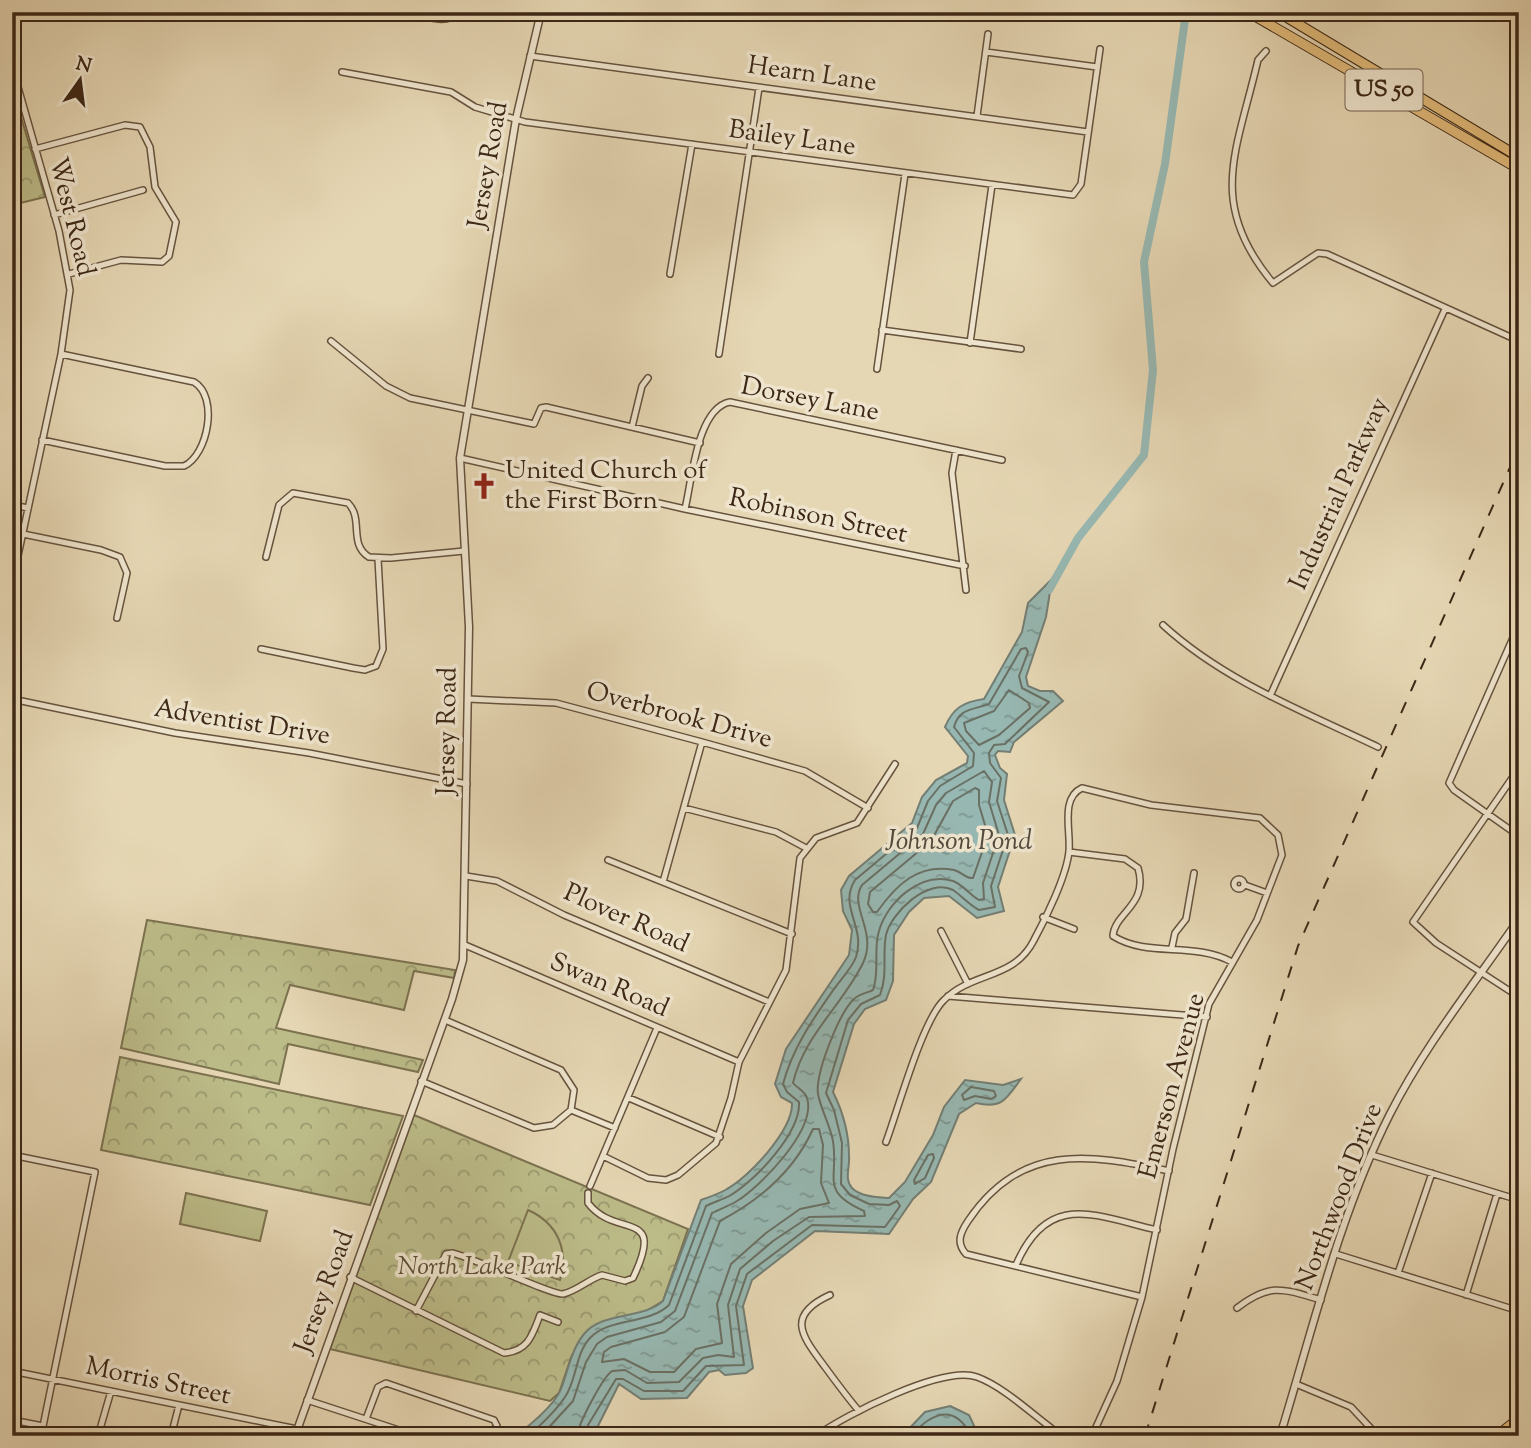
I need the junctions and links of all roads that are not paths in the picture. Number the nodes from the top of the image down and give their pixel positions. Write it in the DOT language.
graph roads {
  1 [pos="415,12"];
  2 [pos="460,12"];
  3 [pos="541,12"];
  4 [pos="1248,12"];
  5 [pos="1278,12"];
  6 [pos="988,34"];
  7 [pos="1100,49"];
  8 [pos="1266,51"];
  9 [pos="986,52"];
  10 [pos="530,56"];
  11 [pos="12,66"];
  12 [pos="1097,66"];
  13 [pos="342,72"];
  14 [pos="759,88"];
  15 [pos="977,116"];
  16 [pos="516,119"];
  17 [pos="1088,132"];
  18 [pos="692,144"];
  19 [pos="35,149"];
  20 [pos="749,153"];
  21 [pos="1519,157"];
  22 [pos="1519,169"];
  23 [pos="905,174"];
  24 [pos="992,185"];
  25 [pos="143,190"];
  26 [pos="54,215"];
  27 [pos="69,274"];
  28 [pos="670,274"];
  29 [pos="1445,309"];
  30 [pos="882,331"];
  31 [pos="331,341"];
  32 [pos="1519,341"];
  33 [pos="970,343"];
  34 [pos="12,344"];
  35 [pos="1021,349"];
  36 [pos="61,354"];
  37 [pos="719,354"];
  38 [pos="12,367"];
  39 [pos="877,369"];
  40 [pos="648,378"];
  41 [pos="467,409"];
  42 [pos="632,427"];
  43 [pos="42,440"];
  44 [pos="700,443"];
  45 [pos="956,450"];
  46 [pos="460,458"];
  47 [pos="1002,460"];
  48 [pos="12,505"];
  49 [pos="28,508"];
  50 [pos="685,509"];
  51 [pos="23,534"];
  52 [pos="464,551"];
  53 [pos="266,557"];
  54 [pos="378,559"];
  55 [pos="965,566"];
  56 [pos="12,584"];
  57 [pos="966,590"];
  58 [pos="117,618"];
  59 [pos="1519,624"];
  60 [pos="1163,625"];
  61 [pos="261,649"];
  62 [pos="1270,696"];
  63 [pos="12,699"];
  64 [pos="468,699"];
  65 [pos="702,742"];
  66 [pos="1378,747"];
  67 [pos="895,764"];
  68 [pos="1519,768"];
  69 [pos="467,784"];
  70 [pos="684,807"];
  71 [pos="868,808"];
  72 [pos="1487,814"];
  73 [pos="1519,836"];
  74 [pos="806,848"];
  75 [pos="1069,852"];
  76 [pos="608,860"];
  77 [pos="1194,873"];
  78 [pos="466,876"];
  79 [pos="663,883"];
  80 [pos="1245,885"];
  81 [pos="1267,893"];
  82 [pos="1043,917"];
  83 [pos="1519,919"];
  84 [pos="1074,929"];
  85 [pos="942,930"];
  86 [pos="792,934"];
  87 [pos="465,945"];
  88 [pos="1172,947"];
  89 [pos="1231,962"];
  90 [pos="1482,973"];
  91 [pos="968,984"];
  92 [pos="948,996"];
  93 [pos="1519,997"];
  94 [pos="769,1002"];
  95 [pos="1207,1017"];
  96 [pos="445,1020"];
  97 [pos="657,1028"];
  98 [pos="739,1062"];
  99 [pos="421,1081"];
  100 [pos="629,1098"];
  101 [pos="571,1110"];
  102 [pos="615,1128"];
  103 [pos="720,1137"];
  104 [pos="886,1142"];
  105 [pos="12,1155"];
  106 [pos="1372,1155"];
  107 [pos="603,1156"];
  108 [pos="1169,1171"];
  109 [pos="1432,1173"];
  110 [pos="590,1186"];
  111 [pos="589,1193"];
  112 [pos="1497,1194"];
  113 [pos="1519,1200"];
  114 [pos="1157,1230"];
  115 [pos="1336,1254"];
  116 [pos="1016,1265"];
  117 [pos="1398,1273"];
  118 [pos="350,1278"];
  119 [pos="830,1295"];
  120 [pos="1466,1295"];
  121 [pos="1142,1297"];
  122 [pos="1321,1300"];
  123 [pos="1237,1308"];
  124 [pos="416,1311"];
  125 [pos="1519,1311"];
  126 [pos="558,1322"];
  127 [pos="12,1371"];
  128 [pos="52,1380"];
  129 [pos="1296,1384"];
  130 [pos="111,1391"];
  131 [pos="307,1399"];
  132 [pos="179,1405"];
  133 [pos="859,1411"];
  134 [pos="1519,1418"];
  135 [pos="366,1419"];
  136 [pos="12,1420"];
  137 [pos="43,1426"];
  138 [pos="296,1433"];
  139 [pos="41,1436"];
  140 [pos="98,1436"];
  141 [pos="171,1436"];
  142 [pos="417,1436"];
  143 [pos="488,1436"];
  144 [pos="817,1436"];
  145 [pos="1062,1436"];
  146 [pos="1092,1436"];
  147 [pos="1280,1436"];
  148 [pos="1378,1436"];
  149 [pos="1496,1436"];
  1 -- 2 [label="street"];
  3 -- 10 [label="street, Jersey Road"];
  4 -- 22 [label="highway, US 50"];
  5 -- 21 [label="highway, US 50"];
  6 -- 9 [label="street"];
  7 -- 12 [label="street"];
  8 -- 29 [label="street"];
  9 -- 12 [label="street"];
  9 -- 15 [label="street"];
  10 -- 14 [label="street, Hearn Lane"];
  10 -- 16 [label="street, Jersey Road"];
  11 -- 19 [label="street, West Road"];
  12 -- 17 [label="street"];
  13 -- 16 [label="street, Bailey Lane"];
  14 -- 15 [label="street, Hearn Lane"];
  14 -- 20 [label="street"];
  15 -- 17 [label="street, Hearn Lane"];
  16 -- 18 [label="street, Bailey Lane"];
  16 -- 41 [label="street, Jersey Road"];
  17 -- 24 [label="street, Bailey Lane"];
  18 -- 20 [label="street, Bailey Lane"];
  18 -- 28 [label="street"];
  19 -- 26 [label="street, West Road"];
  19 -- 27 [label="street"];
  20 -- 23 [label="street, Bailey Lane"];
  20 -- 37 [label="street"];
  23 -- 24 [label="street, Bailey Lane"];
  23 -- 30 [label="street, Dorsey Lane"];
  24 -- 33 [label="street"];
  25 -- 26 [label="street"];
  26 -- 27 [label="street, West Road"];
  27 -- 36 [label="street, West Road"];
  29 -- 32 [label="street"];
  29 -- 62 [label="street, Industrial Parkway"];
  30 -- 33 [label="street"];
  30 -- 39 [label="street, Dorsey Lane"];
  31 -- 41 [label="street"];
  33 -- 35 [label="street"];
  34 -- 38 [label="street"];
  36 -- 43 [label="street, West Road"];
  36 -- 43 [label="street"];
  40 -- 42 [label="street"];
  41 -- 42 [label="street"];
  41 -- 46 [label="street, Jersey Road"];
  42 -- 44 [label="street"];
  43 -- 49 [label="street, West Road"];
  44 -- 45 [label="street, Dorsey Lane"];
  44 -- 50 [label="street, Dorsey Lane"];
  45 -- 47 [label="street, Dorsey Lane"];
  45 -- 55 [label="street"];
  46 -- 50 [label="street, Robinson Street"];
  46 -- 52 [label="street, Jersey Road"];
  48 -- 49 [label="street"];
  49 -- 51 [label="street, West Road"];
  50 -- 55 [label="street, Robinson Street"];
  51 -- 56 [label="street, West Road"];
  51 -- 58 [label="street"];
  52 -- 54 [label="street"];
  52 -- 64 [label="street, Jersey Road"];
  53 -- 54 [label="street"];
  54 -- 61 [label="street"];
  55 -- 57 [label="street"];
  59 -- 72 [label="street"];
  60 -- 62 [label="street"];
  62 -- 66 [label="street"];
  63 -- 69 [label="street, Adventist Drive"];
  64 -- 65 [label="street, Overbrook Drive"];
  64 -- 69 [label="street, Jersey Road"];
  65 -- 70 [label="street"];
  65 -- 71 [label="street, Overbrook Drive"];
  67 -- 71 [label="street"];
  68 -- 72 [label="street"];
  69 -- 78 [label="street, Jersey Road"];
  70 -- 74 [label="street"];
  70 -- 79 [label="street"];
  71 -- 74 [label="street"];
  72 -- 73 [label="street"];
  72 -- 90 [label="street"];
  74 -- 86 [label="street"];
  75 -- 81 [label="street, Emerson Avenue"];
  75 -- 82 [label="street"];
  75 -- 88 [label="street"];
  76 -- 79 [label="street"];
  77 -- 88 [label="street"];
  78 -- 87 [label="street, Jersey Road"];
  78 -- 94 [label="street, Plover Road"];
  79 -- 86 [label="street"];
  80 -- 81 [label="street"];
  81 -- 89 [label="street, Emerson Avenue"];
  82 -- 84 [label="street"];
  82 -- 91 [label="street"];
  83 -- 90 [label="street, Northwood Drive"];
  85 -- 91 [label="street"];
  86 -- 94 [label="street"];
  87 -- 96 [label="street, Jersey Road"];
  87 -- 97 [label="street, Swan Road"];
  88 -- 89 [label="street"];
  89 -- 95 [label="street, Emerson Avenue"];
  90 -- 93 [label="street"];
  90 -- 106 [label="street, Northwood Drive"];
  91 -- 92 [label="street"];
  92 -- 95 [label="street"];
  92 -- 104 [label="street"];
  94 -- 98 [label="street"];
  95 -- 108 [label="street, Emerson Avenue"];
  96 -- 99 [label="street, Jersey Road"];
  96 -- 101 [label="street"];
  97 -- 98 [label="street, Swan Road"];
  97 -- 100 [label="street"];
  98 -- 103 [label="street"];
  99 -- 101 [label="street"];
  99 -- 118 [label="street, Jersey Road"];
  100 -- 102 [label="street"];
  100 -- 103 [label="street"];
  101 -- 102 [label="street"];
  102 -- 107 [label="street"];
  103 -- 107 [label="street"];
  105 -- 128 [label="street"];
  106 -- 109 [label="street"];
  106 -- 115 [label="street, Northwood Drive"];
  107 -- 110 [label="street"];
  108 -- 114 [label="street, Emerson Avenue"];
  108 -- 116 [label="street"];
  109 -- 112 [label="street"];
  109 -- 117 [label="street"];
  111 -- 124 [label="street"];
  112 -- 113 [label="street"];
  112 -- 120 [label="street"];
  114 -- 116 [label="street"];
  114 -- 121 [label="street, Emerson Avenue"];
  115 -- 117 [label="street"];
  115 -- 122 [label="street, Northwood Drive"];
  116 -- 121 [label="street"];
  117 -- 120 [label="street"];
  118 -- 124 [label="street"];
  118 -- 131 [label="street, Jersey Road"];
  119 -- 133 [label="street"];
  120 -- 125 [label="street"];
  121 -- 146 [label="street, Emerson Avenue"];
  122 -- 123 [label="street"];
  122 -- 129 [label="street, Northwood Drive"];
  124 -- 126 [label="street"];
  127 -- 128 [label="street, Morris Street"];
  128 -- 130 [label="street, Morris Street"];
  128 -- 137 [label="street"];
  129 -- 147 [label="street, Northwood Drive"];
  129 -- 148 [label="street"];
  130 -- 132 [label="street, Morris Street"];
  130 -- 140 [label="street"];
  131 -- 135 [label="street"];
  131 -- 138 [label="street, Jersey Road"];
  132 -- 138 [label="street, Morris Street"];
  132 -- 141 [label="street"];
  133 -- 144 [label="street"];
  133 -- 145 [label="street"];
  134 -- 149 [label="main road"];
  135 -- 142 [label="street"];
  135 -- 143 [label="street"];
  136 -- 137 [label="street"];
  137 -- 139 [label="street"];
}
